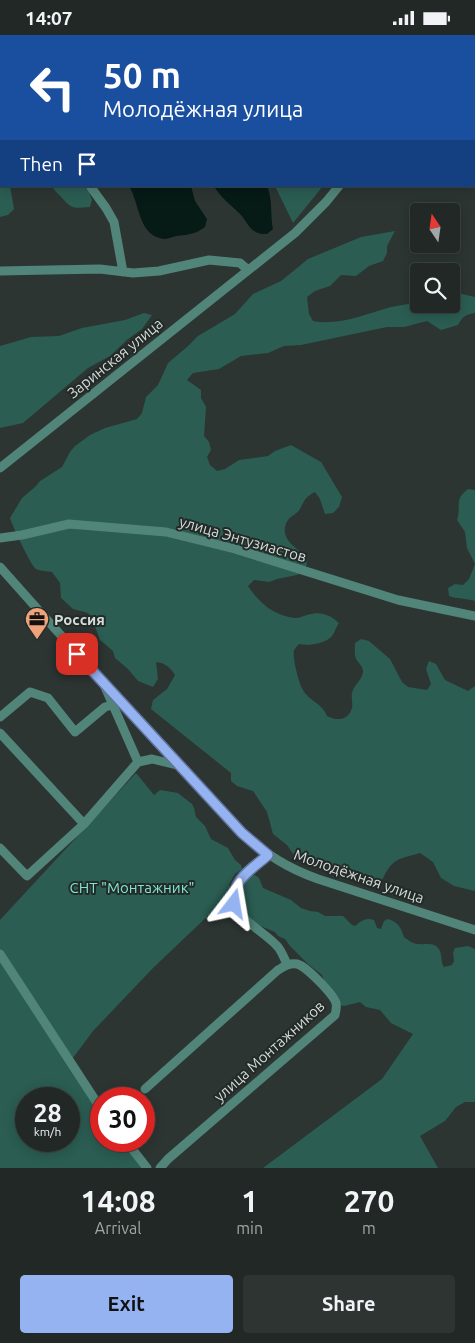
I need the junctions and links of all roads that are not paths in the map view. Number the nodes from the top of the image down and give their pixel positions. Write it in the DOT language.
graph roads {
  1 [pos="91,187"];
  2 [pos="338,187"];
  3 [pos="248,270"];
  4 [pos="0,271"];
  5 [pos="123,272"];
  6 [pos="0,468"];
  7 [pos="0,538"];
  8 [pos="0,567"];
  9 [pos="475,616"];
  10 [pos="102,681"];
  11 [pos="112,705"];
  12 [pos="0,717"];
  13 [pos="0,733"];
  14 [pos="138,762"];
  15 [pos="181,765"];
  16 [pos="84,824"];
  17 [pos="0,848"];
  18 [pos="268,855"];
  19 [pos="475,930"];
  20 [pos="0,954"];
  21 [pos="287,964"];
  22 [pos="147,1087"];
  23 [pos="90,1092"];
  24 [pos="135,1152"];
  25 [pos="147,1168"];
  26 [pos="160,1168"];
  1 -- 5 [label="street"];
  2 -- 3 [label="street, Заринская улица"];
  3 -- 5 [label="street"];
  3 -- 6 [label="street, Заринская улица"];
  4 -- 5 [label="street"];
  7 -- 9 [label="street, улица Энтузиастов"];
  8 -- 10 [label="street, Молодёжная улица"];
  10 -- 11 [label="street"];
  10 -- 15 [label="street, Молодёжная улица"];
  11 -- 12 [label="street"];
  11 -- 14 [label="street"];
  13 -- 16 [label="street"];
  14 -- 15 [label="street"];
  14 -- 16 [label="street"];
  15 -- 18 [label="street, Молодёжная улица"];
  16 -- 17 [label="street"];
  18 -- 19 [label="street, Молодёжная улица"];
  18 -- 21 [label="street"];
  20 -- 23 [label="street"];
  21 -- 22 [label="street"];
  21 -- 26 [label="street, улица Монтажников"];
  24 -- 25 [label="street"];
}
